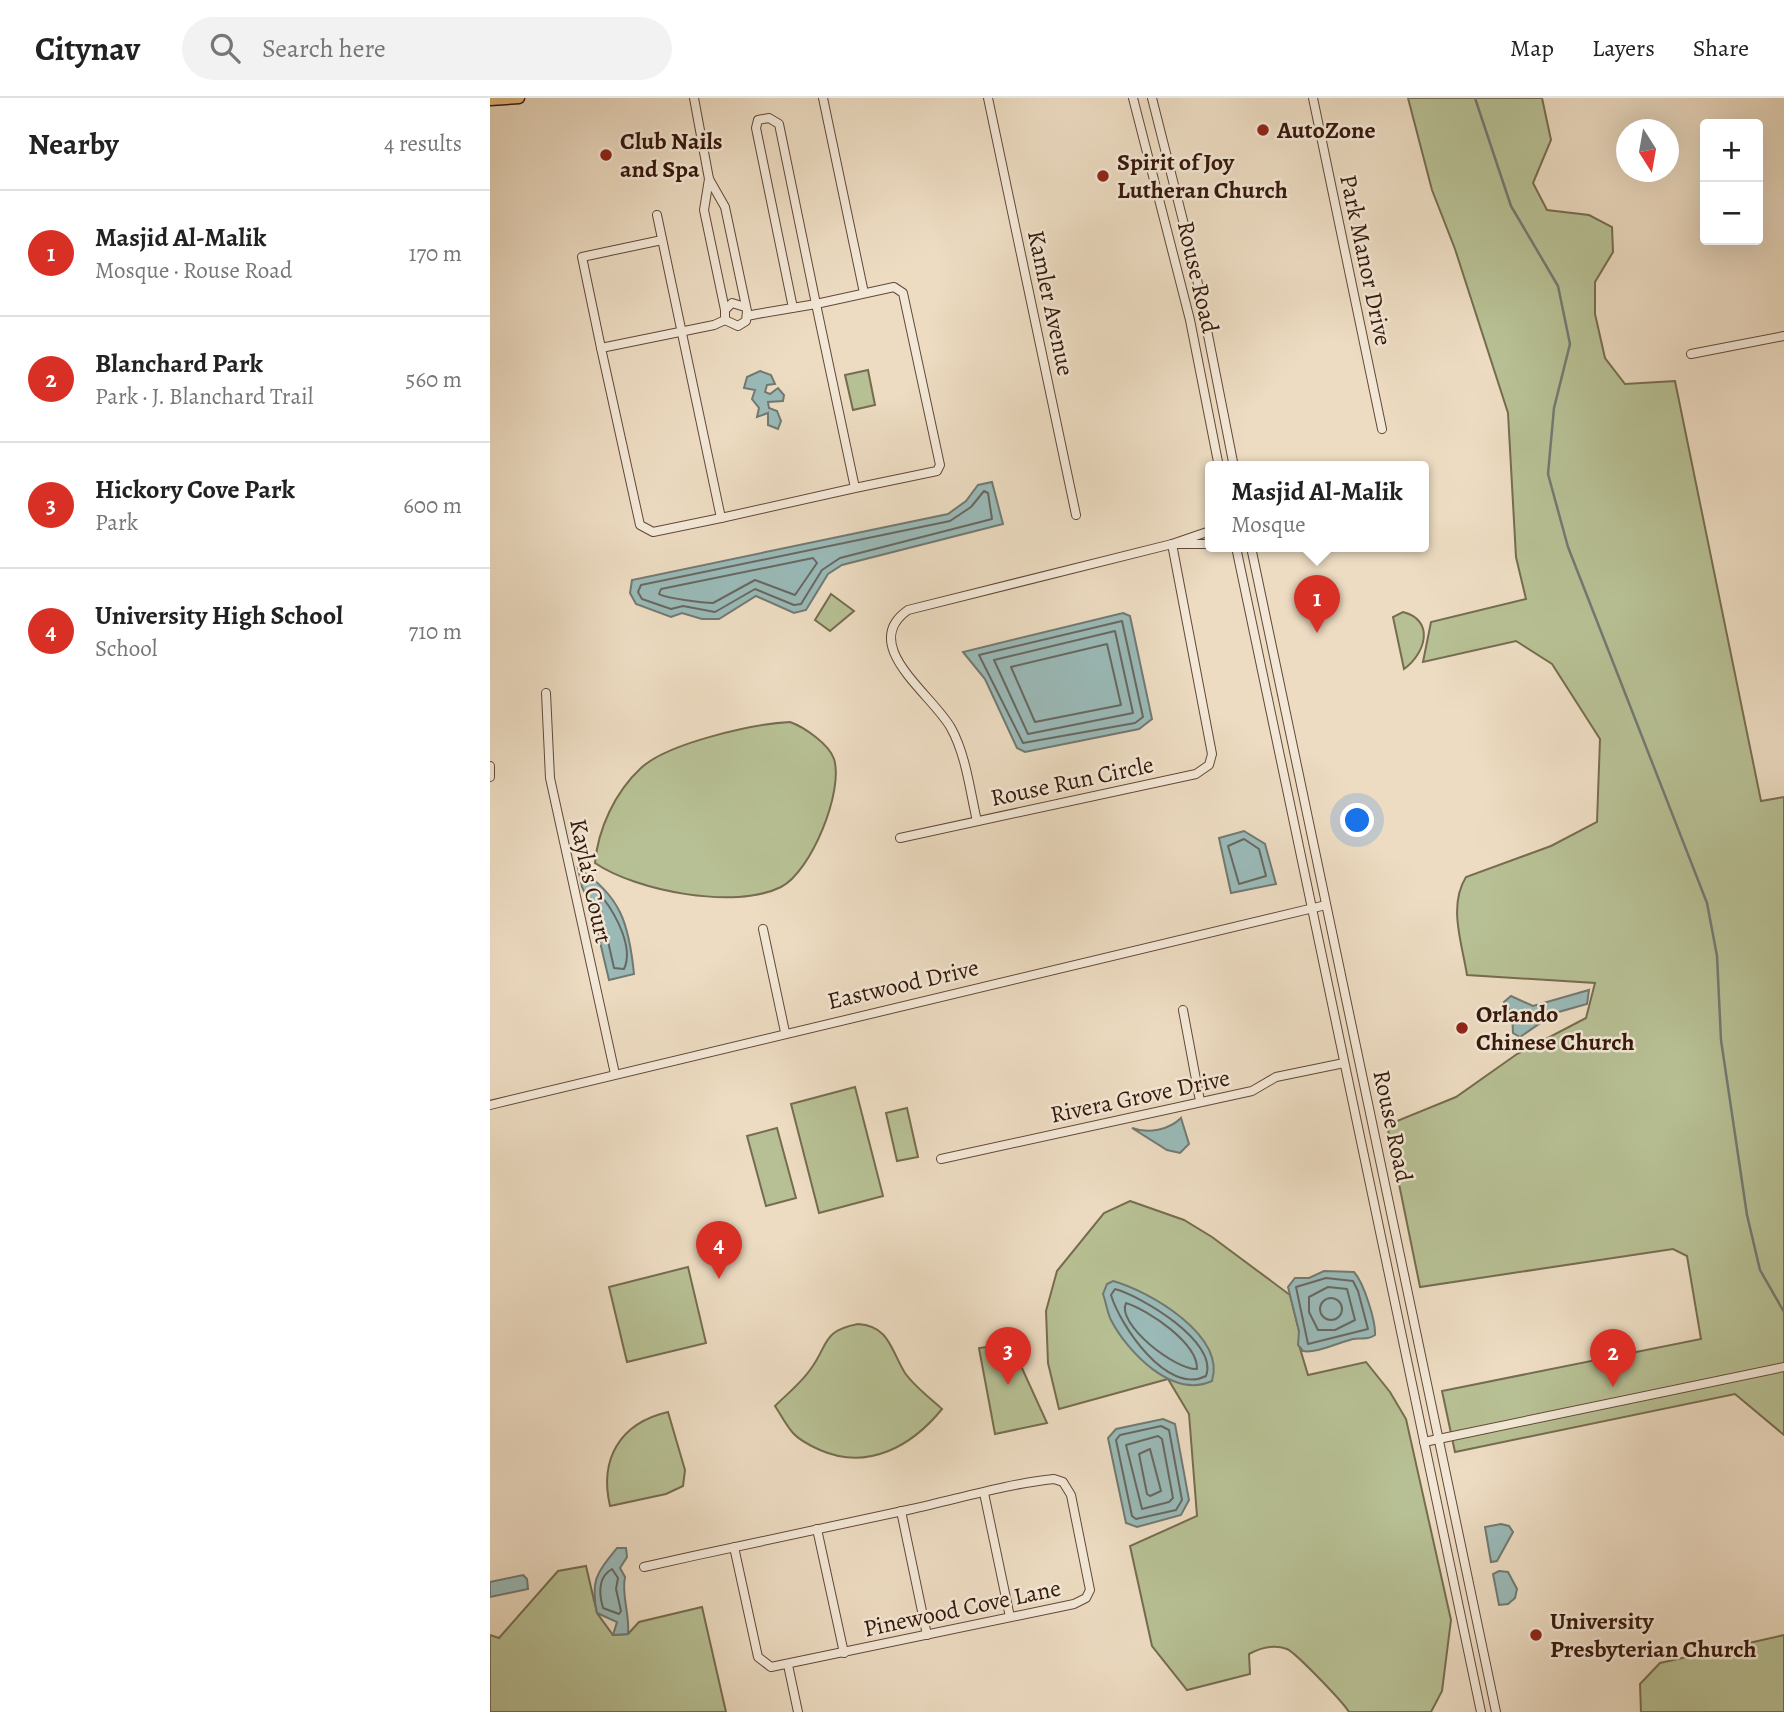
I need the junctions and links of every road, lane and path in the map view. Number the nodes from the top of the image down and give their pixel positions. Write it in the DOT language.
graph roads {
  1 [pos="519,98"];
  2 [pos="694,98"];
  3 [pos="823,98"];
  4 [pos="988,98"];
  5 [pos="1133,98"];
  6 [pos="1152,98"];
  7 [pos="1313,98"];
  8 [pos="490,100"];
  9 [pos="709,179"];
  10 [pos="657,215"];
  11 [pos="662,240"];
  12 [pos="864,293"];
  13 [pos="816,303"];
  14 [pos="793,308"];
  15 [pos="725,310"];
  16 [pos="746,312"];
  17 [pos="725,320"];
  18 [pos="681,331"];
  19 [pos="1784,336"];
  20 [pos="601,348"];
  21 [pos="1691,354"];
  22 [pos="1382,429"];
  23 [pos="1218,461"];
  24 [pos="1233,461"];
  25 [pos="855,488"];
  26 [pos="1076,515"];
  27 [pos="720,517"];
  28 [pos="1205,532"];
  29 [pos="1199,534"];
  30 [pos="1172,544"];
  31 [pos="1205,545"];
  32 [pos="1200,546"];
  33 [pos="1237,552"];
  34 [pos="1252,552"];
  35 [pos="546,693"];
  36 [pos="490,766"];
  37 [pos="490,777"];
  38 [pos="977,821"];
  39 [pos="900,838"];
  40 [pos="1326,905"];
  41 [pos="1311,908"];
  42 [pos="763,929"];
  43 [pos="1183,1010"];
  44 [pos="785,1032"];
  45 [pos="1344,1063"];
  46 [pos="615,1074"];
  47 [pos="1200,1101"];
  48 [pos="490,1105"];
  49 [pos="941,1159"];
  50 [pos="1784,1367"];
  51 [pos="1439,1439"];
  52 [pos="1424,1442"];
  53 [pos="984,1493"];
  54 [pos="901,1511"];
  55 [pos="817,1529"];
  56 [pos="734,1547"];
  57 [pos="644,1567"];
  58 [pos="1010,1617"];
  59 [pos="927,1635"];
  60 [pos="844,1653"];
  61 [pos="788,1665"];
  62 [pos="798,1712"];
  63 [pos="1480,1712"];
  64 [pos="1496,1712"];
  1 -- 8 [label="highway"];
  2 -- 9 [label="street"];
  3 -- 12 [label="street"];
  4 -- 26 [label="street, Kamler Avenue"];
  5 -- 23 [label="street, Rouse Road"];
  6 -- 24 [label="street, Rouse Road"];
  7 -- 22 [label="street, Park Manor Drive"];
  9 -- 15 [label="street"];
  9 -- 16 [label="street"];
  10 -- 11 [label="street"];
  11 -- 18 [label="street"];
  11 -- 20 [label="street"];
  12 -- 13 [label="street"];
  12 -- 25 [label="street"];
  13 -- 14 [label="street"];
  13 -- 14 [label="street"];
  13 -- 25 [label="street"];
  14 -- 16 [label="street"];
  15 -- 16 [label="street"];
  15 -- 17 [label="street"];
  16 -- 17 [label="street"];
  17 -- 18 [label="street"];
  18 -- 20 [label="street"];
  18 -- 27 [label="street"];
  19 -- 21 [label="street"];
  20 -- 27 [label="street"];
  25 -- 27 [label="street"];
  28 -- 29 [label="street, Rouse Run Circle"];
  29 -- 30 [label="street, Rouse Run Circle"];
  29 -- 32 [label="street"];
  30 -- 32 [label="street, Rouse Run Circle"];
  30 -- 38 [label="street, Rouse Run Circle"];
  30 -- 38 [label="street, Rouse Run Circle"];
  31 -- 32 [label="street, Rouse Run Circle"];
  33 -- 41 [label="street, Rouse Road"];
  34 -- 40 [label="street, Rouse Road"];
  35 -- 46 [label="street, Kayla's Court"];
  36 -- 37 [label="street"];
  38 -- 39 [label="street"];
  40 -- 41 [label="street, Eastwood Drive"];
  40 -- 51 [label="street, Rouse Road"];
  41 -- 44 [label="street, Eastwood Drive"];
  41 -- 45 [label="street, Rouse Road"];
  42 -- 44 [label="street"];
  43 -- 47 [label="street"];
  44 -- 46 [label="street, Eastwood Drive"];
  45 -- 47 [label="street, Rivera Grove Drive"];
  45 -- 52 [label="street, Rouse Road"];
  46 -- 48 [label="street, Eastwood Drive"];
  47 -- 49 [label="street, Rivera Grove Drive"];
  50 -- 51 [label="street"];
  51 -- 52 [label="street"];
  51 -- 64 [label="street, Rouse Road"];
  52 -- 63 [label="street, Rouse Road"];
  53 -- 54 [label="street, Pinewood Cove Lane"];
  53 -- 58 [label="street"];
  53 -- 58 [label="street, Pinewood Cove Lane"];
  54 -- 55 [label="street, Pinewood Cove Lane"];
  54 -- 59 [label="street"];
  55 -- 56 [label="street, Pinewood Cove Lane"];
  55 -- 60 [label="street"];
  56 -- 57 [label="street, Pinewood Cove Lane"];
  56 -- 61 [label="street, Pinewood Cove Lane"];
  58 -- 59 [label="street, Pinewood Cove Lane"];
  59 -- 60 [label="street, Pinewood Cove Lane"];
  60 -- 61 [label="street, Pinewood Cove Lane"];
  61 -- 62 [label="street"];
}
